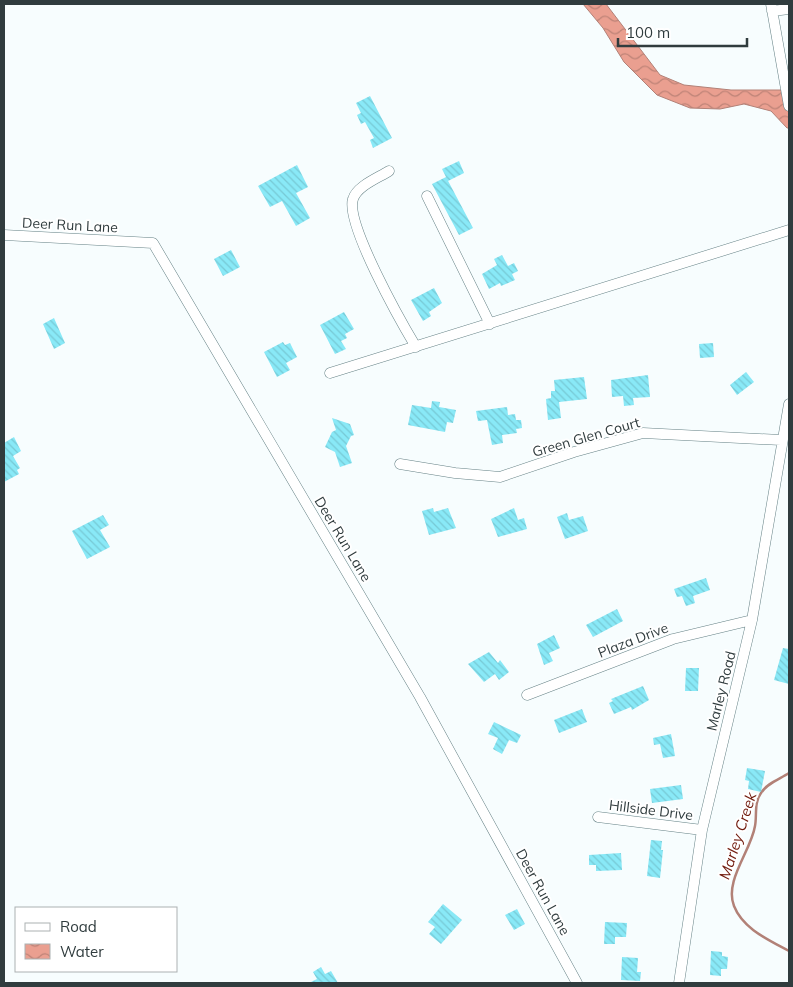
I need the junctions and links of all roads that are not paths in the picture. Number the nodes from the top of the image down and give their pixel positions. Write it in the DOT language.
graph roads {
  1 [pos="771,7"];
  2 [pos="789,10"];
  3 [pos="789,106"];
  4 [pos="389,171"];
  5 [pos="427,196"];
  6 [pos="789,230"];
  7 [pos="4,235"];
  8 [pos="490,324"];
  9 [pos="416,347"];
  10 [pos="330,374"];
  11 [pos="789,404"];
  12 [pos="782,440"];
  13 [pos="400,464"];
  14 [pos="752,620"];
  15 [pos="527,695"];
  16 [pos="598,817"];
  17 [pos="702,830"];
  18 [pos="577,983"];
  19 [pos="679,983"];
  1 -- 2 [label="street"];
  1 -- 3 [label="street"];
  4 -- 9 [label="street"];
  5 -- 8 [label="street"];
  6 -- 8 [label="street"];
  7 -- 18 [label="street, Deer Run Lane"];
  8 -- 9 [label="street"];
  9 -- 10 [label="street"];
  11 -- 12 [label="street, Marley Road"];
  12 -- 13 [label="street, Green Glen Court"];
  12 -- 14 [label="street, Marley Road"];
  14 -- 15 [label="street, Plaza Drive"];
  14 -- 17 [label="street, Marley Road"];
  16 -- 17 [label="street, Hillside Drive"];
  17 -- 19 [label="street, Marley Road"];
}
